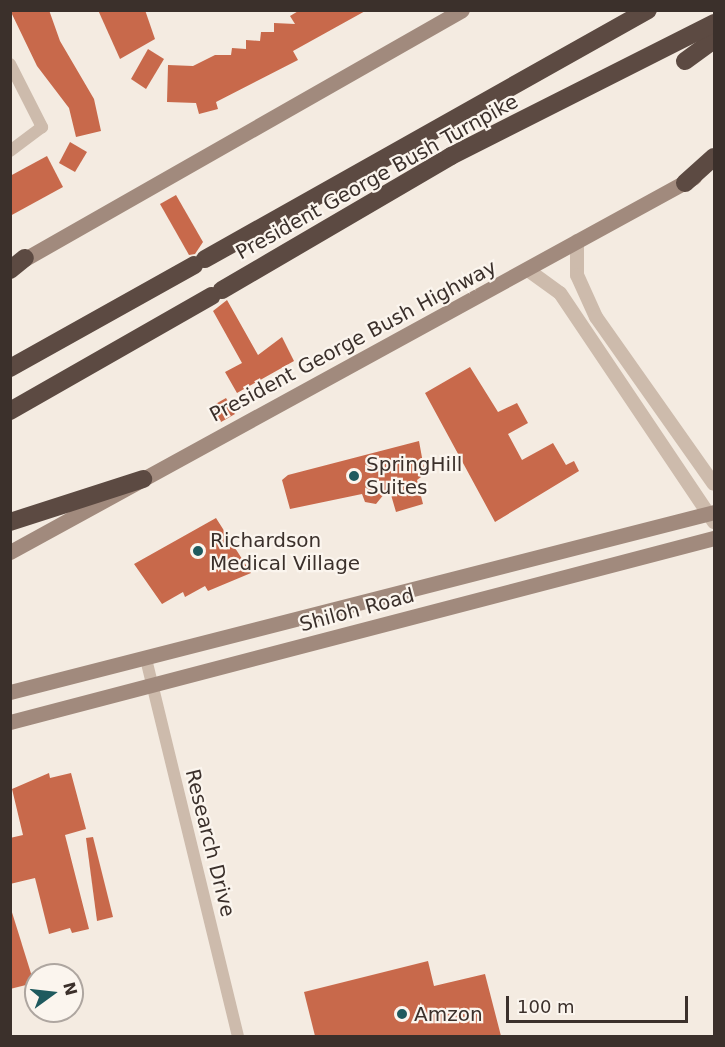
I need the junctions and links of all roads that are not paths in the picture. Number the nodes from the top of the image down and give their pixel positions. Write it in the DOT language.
graph roads {
  1 [pos="462,10"];
  2 [pos="648,10"];
  3 [pos="714,23"];
  4 [pos="714,40"];
  5 [pos="685,61"];
  6 [pos="10,64"];
  7 [pos="10,151"];
  8 [pos="714,157"];
  9 [pos="714,165"];
  10 [pos="685,183"];
  11 [pos="577,241"];
  12 [pos="15,265"];
  13 [pos="528,270"];
  14 [pos="630,366"];
  15 [pos="10,368"];
  16 [pos="618,378"];
  17 [pos="10,411"];
  18 [pos="143,479"];
  19 [pos="714,484"];
  20 [pos="713,516"];
  21 [pos="10,522"];
  22 [pos="714,538"];
  23 [pos="10,552"];
  24 [pos="433,584"];
  25 [pos="439,609"];
  26 [pos="146,659"];
  27 [pos="152,687"];
  28 [pos="10,692"];
  29 [pos="10,722"];
  30 [pos="238,1036"];
  1 -- 12 [label="main road"];
  2 -- 15 [label="highway, President George Bush Turnpike"];
  3 -- 17 [label="highway, President George Bush Turnpike"];
  4 -- 5 [label="highway"];
  6 -- 7 [label="street"];
  8 -- 10 [label="highway"];
  9 -- 10 [label="main road, President George Bush Highway"];
  10 -- 11 [label="main road, President George Bush Highway"];
  11 -- 13 [label="main road, President George Bush Highway"];
  11 -- 14 [label="street"];
  13 -- 16 [label="street"];
  13 -- 18 [label="main road, President George Bush Highway"];
  14 -- 16 [label="street"];
  14 -- 19 [label="street"];
  16 -- 20 [label="street"];
  18 -- 21 [label="highway"];
  18 -- 23 [label="main road, President George Bush Highway"];
  20 -- 24 [label="main road, Shiloh Road"];
  22 -- 25 [label="main road, Shiloh Road"];
  24 -- 25 [label="main road"];
  24 -- 26 [label="main road, Shiloh Road"];
  25 -- 27 [label="main road, Shiloh Road"];
  26 -- 27 [label="street, Research Drive"];
  26 -- 28 [label="main road, Shiloh Road"];
  27 -- 29 [label="main road, Shiloh Road"];
  27 -- 30 [label="street, Research Drive"];
}
